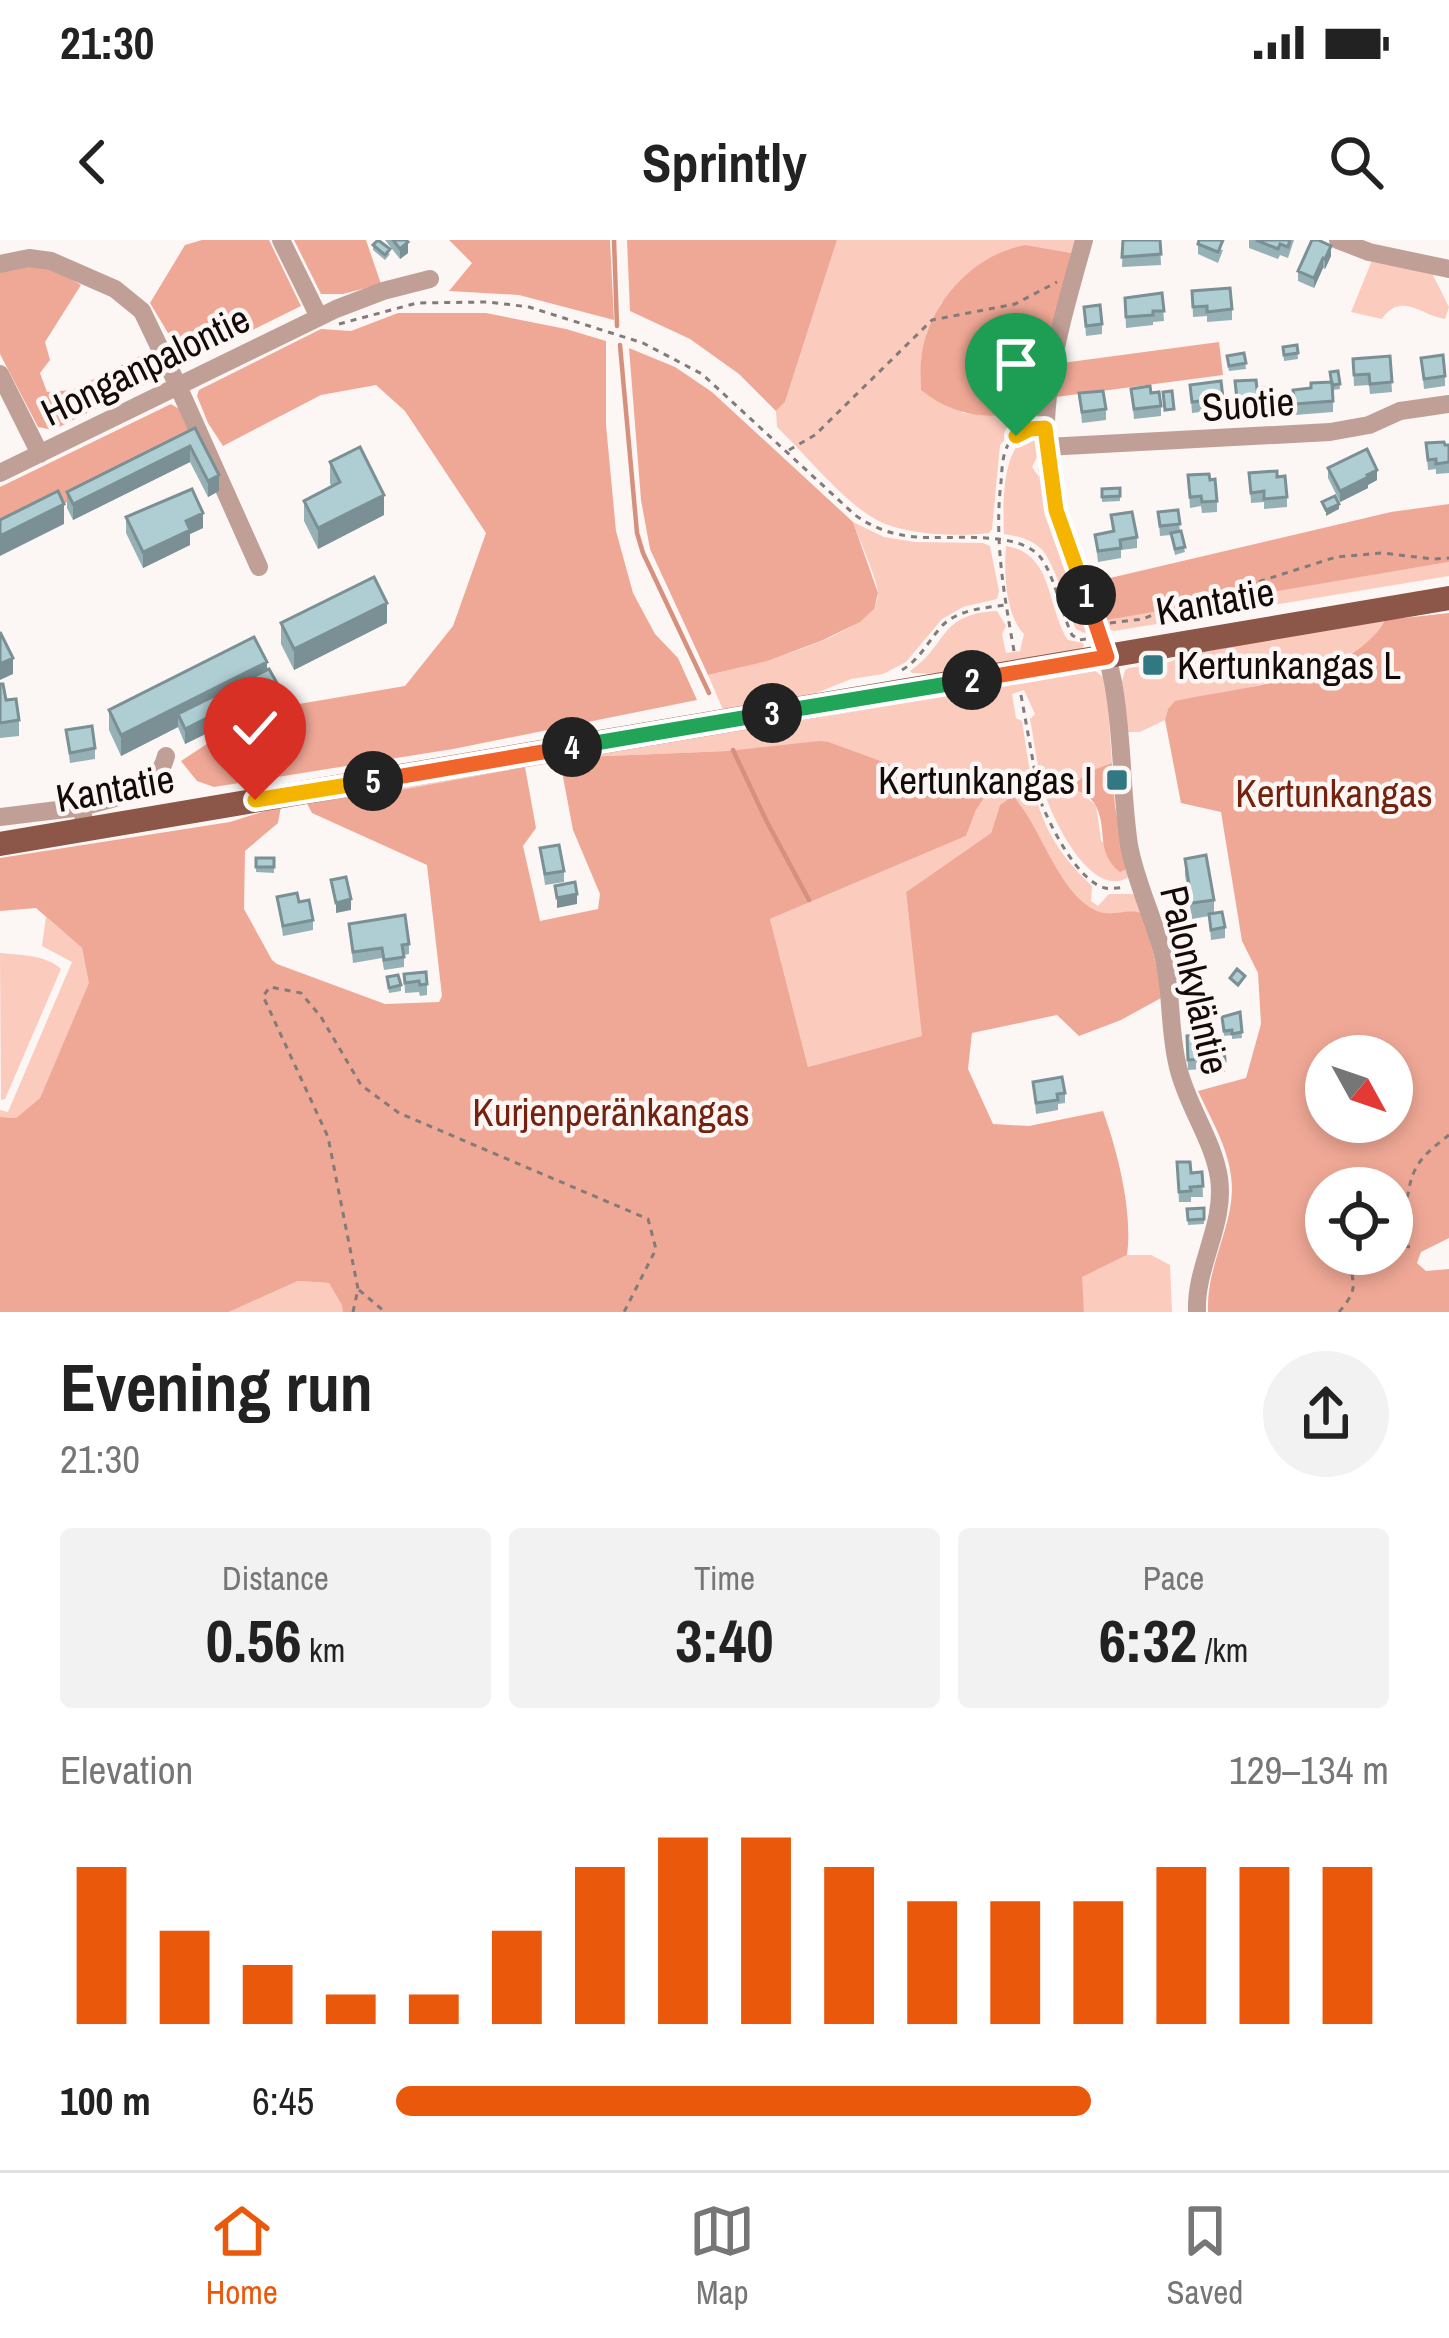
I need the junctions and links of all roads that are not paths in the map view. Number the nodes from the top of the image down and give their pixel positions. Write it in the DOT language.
graph roads {
  1 [pos="281,240"];
  2 [pos="1084,240"];
  3 [pos="1338,240"];
  4 [pos="0,264"];
  5 [pos="1449,268"];
  6 [pos="430,279"];
  7 [pos="319,317"];
  8 [pos="0,374"];
  9 [pos="178,386"];
  10 [pos="1449,404"];
  11 [pos="1045,438"];
  12 [pos="40,454"];
  13 [pos="0,473"];
  14 [pos="260,567"];
  15 [pos="1449,598"];
  16 [pos="1101,639"];
  17 [pos="166,757"];
  18 [pos="0,817"];
  19 [pos="84,818"];
  20 [pos="0,844"];
  21 [pos="1197,1312"];
  1 -- 7 [label="street"];
  2 -- 11 [label="street, Palonkyläntie"];
  3 -- 5 [label="street"];
  4 -- 9 [label="street"];
  6 -- 7 [label="street, Honganpalontie"];
  7 -- 9 [label="street, Honganpalontie"];
  8 -- 12 [label="street"];
  9 -- 12 [label="street, Honganpalontie"];
  9 -- 14 [label="street"];
  10 -- 11 [label="street, Suotie"];
  11 -- 16 [label="street, Palonkyläntie"];
  12 -- 13 [label="street, Honganpalontie"];
  15 -- 16 [label="main road, Kantatie"];
  16 -- 19 [label="main road, Kantatie"];
  16 -- 21 [label="street, Palonkyläntie"];
  17 -- 19 [label="street"];
  18 -- 19 [label="street"];
  19 -- 20 [label="main road, Kantatie"];
}
